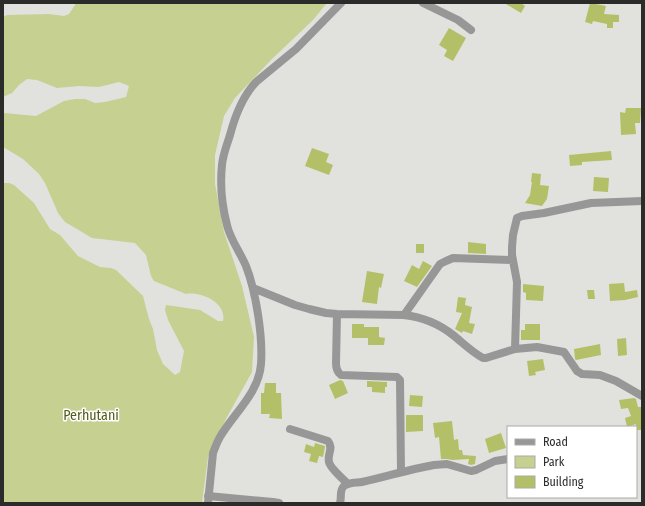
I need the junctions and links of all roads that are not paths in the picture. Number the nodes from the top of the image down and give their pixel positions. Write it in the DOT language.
graph roads {
  1 [pos="341,3"];
  2 [pos="423,3"];
  3 [pos="471,30"];
  4 [pos="642,201"];
  5 [pos="513,260"];
  6 [pos="253,288"];
  7 [pos="337,314"];
  8 [pos="404,315"];
  9 [pos="515,349"];
  10 [pos="642,396"];
  11 [pos="290,429"];
  12 [pos="507,459"];
  13 [pos="401,472"];
  14 [pos="348,484"];
  15 [pos="208,499"];
  16 [pos="279,503"];
  17 [pos="340,503"];
  1 -- 6 [label="street"];
  2 -- 3 [label="street"];
  4 -- 5 [label="street"];
  5 -- 8 [label="street"];
  5 -- 9 [label="street"];
  6 -- 7 [label="street"];
  6 -- 15 [label="street"];
  7 -- 8 [label="street"];
  7 -- 13 [label="street"];
  8 -- 9 [label="street"];
  9 -- 10 [label="street"];
  11 -- 14 [label="street"];
  12 -- 13 [label="street"];
  13 -- 14 [label="street"];
  14 -- 17 [label="street"];
  15 -- 16 [label="street"];
}
